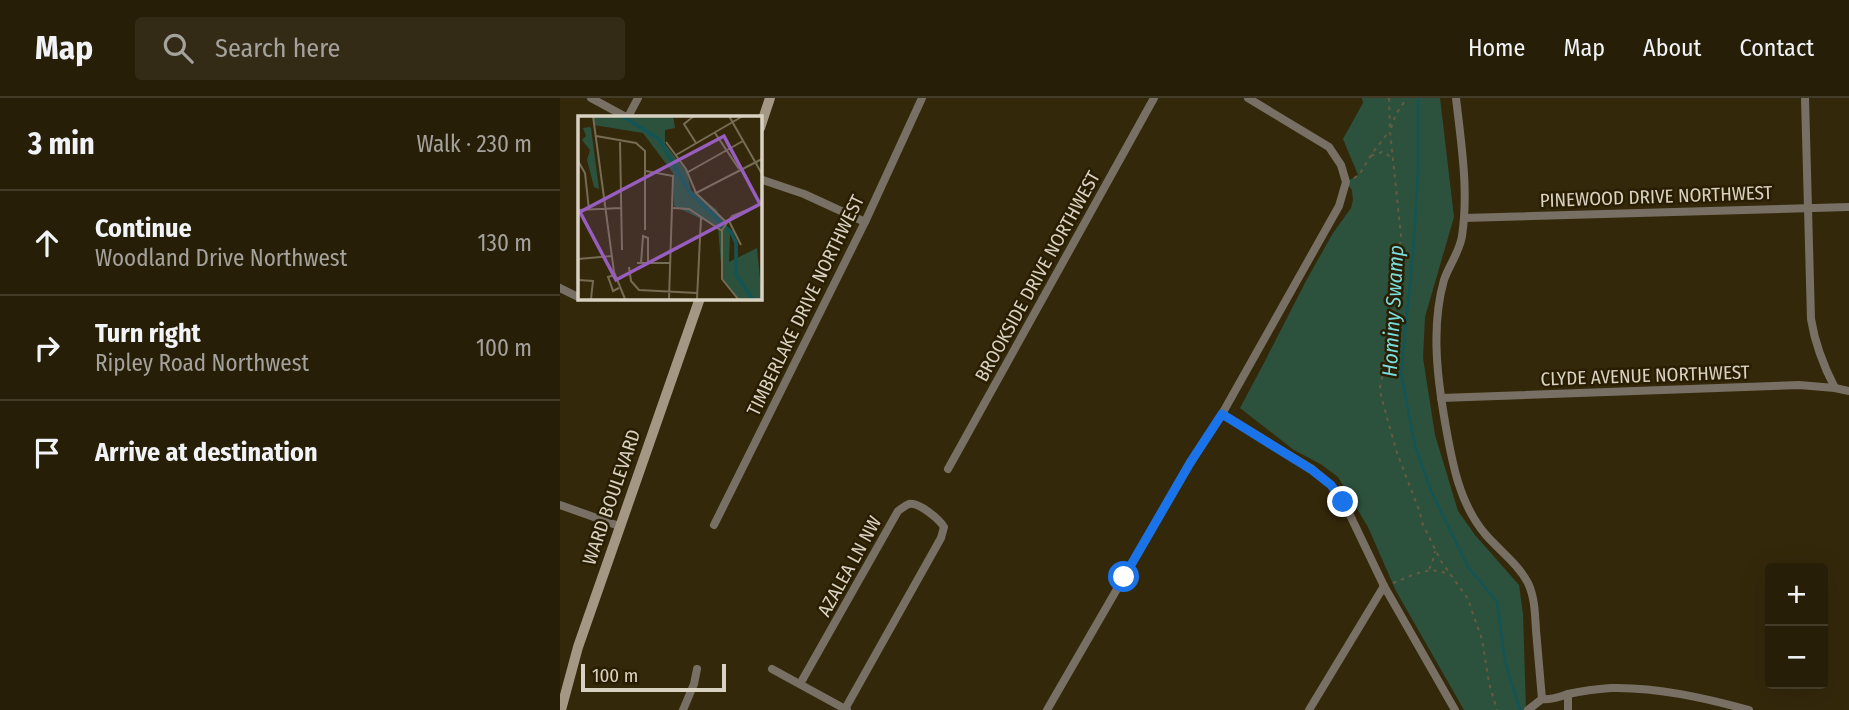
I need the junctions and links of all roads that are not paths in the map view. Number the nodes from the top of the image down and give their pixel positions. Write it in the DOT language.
graph roads {
  1 [pos="591,98"];
  2 [pos="638,98"];
  3 [pos="770,98"];
  4 [pos="922,98"];
  5 [pos="1154,98"];
  6 [pos="1248,98"];
  7 [pos="1455,98"];
  8 [pos="1805,98"];
  9 [pos="625,116"];
  10 [pos="628,116"];
  11 [pos="761,125"];
  12 [pos="761,179"];
  13 [pos="1849,206"];
  14 [pos="1809,207"];
  15 [pos="1464,218"];
  16 [pos="865,222"];
  17 [pos="560,288"];
  18 [pos="576,296"];
  19 [pos="700,299"];
  20 [pos="1835,388"];
  21 [pos="1849,391"];
  22 [pos="1441,398"];
  23 [pos="1222,414"];
  24 [pos="948,469"];
  25 [pos="560,505"];
  26 [pos="714,525"];
  27 [pos="619,526"];
  28 [pos="1384,586"];
  29 [pos="696,668"];
  30 [pos="772,669"];
  31 [pos="800,684"];
  32 [pos="1568,695"];
  33 [pos="1542,699"];
  34 [pos="846,709"];
  35 [pos="561,710"];
  36 [pos="683,710"];
  37 [pos="1046,710"];
  38 [pos="1309,710"];
  39 [pos="1455,710"];
  40 [pos="1528,710"];
  41 [pos="1568,710"];
  42 [pos="1749,710"];
  1 -- 9 [label="street"];
  2 -- 10 [label="street"];
  3 -- 11 [label="main road"];
  4 -- 16 [label="street, TIMBERLAKE DRIVE NORTHWEST"];
  5 -- 24 [label="street, BROOKSIDE DRIVE NORTHWEST"];
  6 -- 23 [label="street"];
  7 -- 15 [label="street"];
  8 -- 14 [label="street"];
  12 -- 16 [label="street"];
  13 -- 14 [label="street, PINEWOOD DRIVE NORTHWEST"];
  14 -- 15 [label="street, PINEWOOD DRIVE NORTHWEST"];
  14 -- 20 [label="street"];
  15 -- 22 [label="street"];
  16 -- 26 [label="street, TIMBERLAKE DRIVE NORTHWEST"];
  17 -- 18 [label="street"];
  19 -- 27 [label="main road, WARD BOULEVARD"];
  20 -- 21 [label="street, CLYDE AVENUE NORTHWEST"];
  20 -- 22 [label="street, CLYDE AVENUE NORTHWEST"];
  22 -- 33 [label="street"];
  23 -- 28 [label="street"];
  23 -- 37 [label="street"];
  25 -- 27 [label="street"];
  27 -- 35 [label="main road, WARD BOULEVARD"];
  28 -- 38 [label="street"];
  28 -- 39 [label="street"];
  29 -- 36 [label="street"];
  30 -- 31 [label="street"];
  31 -- 34 [label="street"];
  31 -- 34 [label="street, AZALEA LN NW"];
  32 -- 33 [label="street"];
  32 -- 41 [label="street"];
  32 -- 42 [label="street"];
  33 -- 40 [label="street"];
}
